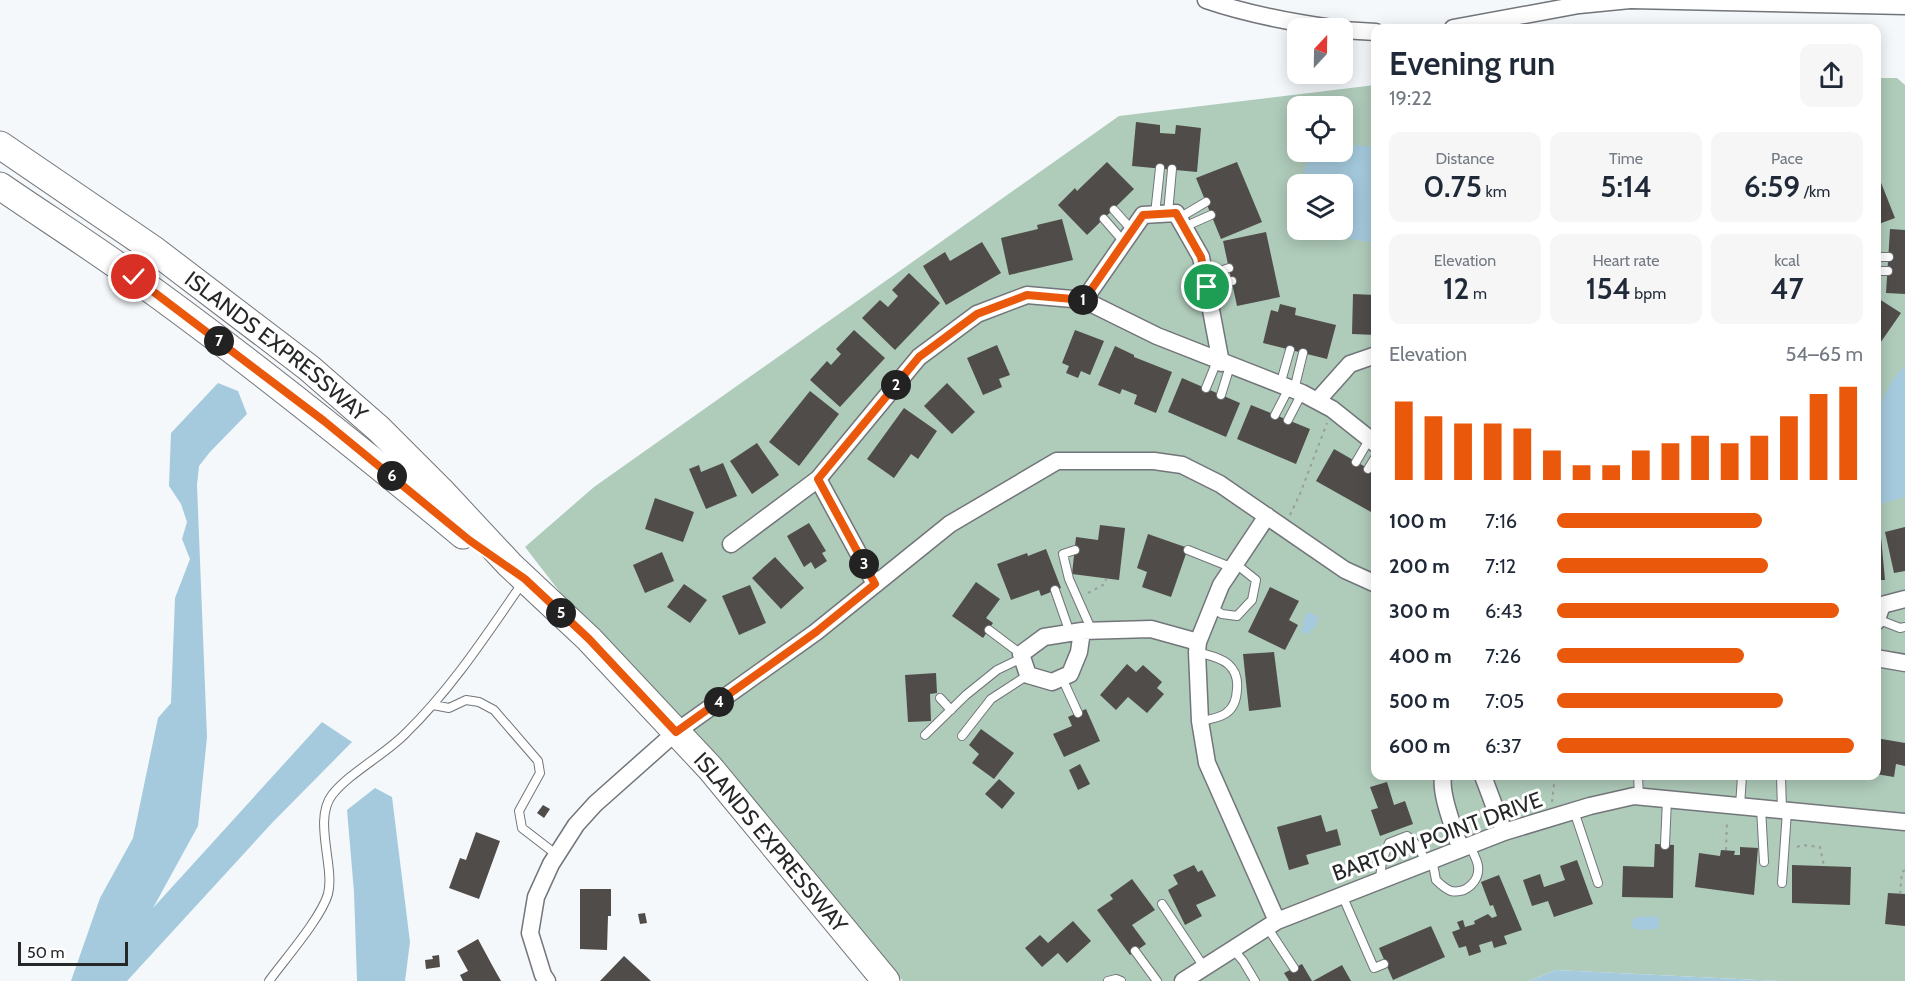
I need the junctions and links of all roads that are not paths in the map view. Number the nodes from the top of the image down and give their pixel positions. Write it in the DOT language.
graph roads {
  1 [pos="1206,0"];
  2 [pos="1630,0"];
  3 [pos="1905,6"];
  4 [pos="1287,22"];
  5 [pos="1475,24"];
  6 [pos="1353,31"];
  7 [pos="1371,32"];
  8 [pos="0,145"];
  9 [pos="1160,168"];
  10 [pos="1172,169"];
  11 [pos="0,186"];
  12 [pos="1206,202"];
  13 [pos="1114,210"];
  14 [pos="1211,215"];
  15 [pos="1172,218"];
  16 [pos="1104,219"];
  17 [pos="1128,236"];
  18 [pos="1881,257"];
  19 [pos="1888,257"];
  20 [pos="1229,268"];
  21 [pos="1881,271"];
  22 [pos="1888,271"];
  23 [pos="1206,281"];
  24 [pos="1232,281"];
  25 [pos="1084,300"];
  26 [pos="1290,350"];
  27 [pos="1303,353"];
  28 [pos="1371,357"];
  29 [pos="1223,364"];
  30 [pos="1206,388"];
  31 [pos="1291,389"];
  32 [pos="1221,394"];
  33 [pos="1317,401"];
  34 [pos="1275,415"];
  35 [pos="1288,420"];
  36 [pos="1371,441"];
  37 [pos="1371,443"];
  38 [pos="1356,462"];
  39 [pos="1371,464"];
  40 [pos="1368,468"];
  41 [pos="818,479"];
  42 [pos="1267,516"];
  43 [pos="731,544"];
  44 [pos="1075,550"];
  45 [pos="1188,550"];
  46 [pos="1234,566"];
  47 [pos="525,579"];
  48 [pos="1371,582"];
  49 [pos="875,584"];
  50 [pos="1055,590"];
  51 [pos="1905,599"];
  52 [pos="1212,608"];
  53 [pos="1881,608"];
  54 [pos="1881,618"];
  55 [pos="1905,627"];
  56 [pos="988,630"];
  57 [pos="1081,631"];
  58 [pos="1198,647"];
  59 [pos="1022,656"];
  60 [pos="1881,659"];
  61 [pos="1905,663"];
  62 [pos="1028,675"];
  63 [pos="1062,678"];
  64 [pos="940,698"];
  65 [pos="433,705"];
  66 [pos="951,710"];
  67 [pos="1078,713"];
  68 [pos="1200,722"];
  69 [pos="676,732"];
  70 [pos="925,735"];
  71 [pos="962,736"];
  72 [pos="1442,780"];
  73 [pos="1484,780"];
  74 [pos="1638,780"];
  75 [pos="1741,780"];
  76 [pos="1781,780"];
  77 [pos="1639,797"];
  78 [pos="1667,799"];
  79 [pos="1733,806"];
  80 [pos="1761,808"];
  81 [pos="1574,811"];
  82 [pos="1785,811"];
  83 [pos="1904,819"];
  84 [pos="1504,832"];
  85 [pos="1665,845"];
  86 [pos="1464,846"];
  87 [pos="557,855"];
  88 [pos="1429,860"];
  89 [pos="1764,862"];
  90 [pos="1380,879"];
  91 [pos="1598,883"];
  92 [pos="1782,883"];
  93 [pos="1342,895"];
  94 [pos="1162,904"];
  95 [pos="1272,924"];
  96 [pos="1233,949"];
  97 [pos="1136,951"];
  98 [pos="1384,964"];
  99 [pos="1204,967"];
  100 [pos="1294,968"];
  101 [pos="269,981"];
  102 [pos="547,981"];
  103 [pos="886,981"];
  104 [pos="1108,981"];
  105 [pos="1121,981"];
  106 [pos="1157,981"];
  107 [pos="1183,981"];
  108 [pos="1255,981"];
  1 -- 4 [label="street"];
  2 -- 3 [label="street"];
  2 -- 5 [label="street"];
  6 -- 7 [label="street"];
  8 -- 47 [label="main road, ISLANDS EXPRESSWAY"];
  9 -- 15 [label="lane"];
  10 -- 15 [label="lane"];
  11 -- 47 [label="main road, ISLANDS EXPRESSWAY"];
  12 -- 15 [label="lane"];
  13 -- 17 [label="lane"];
  14 -- 15 [label="lane"];
  15 -- 17 [label="street"];
  15 -- 23 [label="street"];
  16 -- 17 [label="lane"];
  17 -- 25 [label="street"];
  18 -- 19 [label="lane"];
  20 -- 23 [label="lane"];
  21 -- 22 [label="lane"];
  23 -- 24 [label="lane"];
  23 -- 29 [label="street"];
  25 -- 29 [label="street"];
  25 -- 41 [label="street"];
  26 -- 31 [label="lane"];
  27 -- 31 [label="lane"];
  28 -- 33 [label="street"];
  29 -- 30 [label="lane"];
  29 -- 31 [label="street"];
  29 -- 32 [label="lane"];
  31 -- 33 [label="street"];
  31 -- 34 [label="lane"];
  31 -- 35 [label="lane"];
  33 -- 36 [label="street"];
  37 -- 38 [label="lane"];
  39 -- 40 [label="lane"];
  41 -- 43 [label="street"];
  41 -- 49 [label="street"];
  42 -- 46 [label="street"];
  42 -- 48 [label="street"];
  42 -- 49 [label="street"];
  44 -- 57 [label="lane"];
  45 -- 46 [label="lane"];
  46 -- 52 [label="street"];
  46 -- 52 [label="lane"];
  47 -- 65 [label="lane"];
  47 -- 69 [label="main road, ISLANDS EXPRESSWAY"];
  49 -- 69 [label="street"];
  50 -- 57 [label="lane"];
  51 -- 53 [label="street"];
  52 -- 58 [label="street"];
  54 -- 55 [label="lane"];
  56 -- 59 [label="lane"];
  57 -- 58 [label="street"];
  57 -- 59 [label="street"];
  57 -- 63 [label="street"];
  58 -- 68 [label="street"];
  58 -- 68 [label="lane"];
  59 -- 62 [label="street"];
  59 -- 66 [label="lane"];
  60 -- 61 [label="street"];
  62 -- 63 [label="street"];
  62 -- 71 [label="lane"];
  63 -- 67 [label="lane"];
  64 -- 66 [label="lane"];
  65 -- 87 [label="lane"];
  65 -- 101 [label="lane"];
  66 -- 70 [label="lane"];
  68 -- 95 [label="street"];
  69 -- 87 [label="street"];
  69 -- 103 [label="main road, ISLANDS EXPRESSWAY"];
  72 -- 86 [label="street"];
  73 -- 84 [label="street"];
  74 -- 77 [label="lane"];
  75 -- 79 [label="lane"];
  76 -- 82 [label="lane"];
  77 -- 78 [label="street, BARTOW POINT DRIVE"];
  77 -- 81 [label="street, BARTOW POINT DRIVE"];
  78 -- 79 [label="street, BARTOW POINT DRIVE"];
  78 -- 85 [label="lane"];
  79 -- 80 [label="street, BARTOW POINT DRIVE"];
  80 -- 82 [label="street, BARTOW POINT DRIVE"];
  80 -- 89 [label="lane"];
  81 -- 84 [label="street, BARTOW POINT DRIVE"];
  81 -- 91 [label="lane"];
  82 -- 83 [label="street, BARTOW POINT DRIVE"];
  82 -- 92 [label="lane"];
  84 -- 86 [label="street, BARTOW POINT DRIVE"];
  86 -- 88 [label="street, BARTOW POINT DRIVE"];
  86 -- 88 [label="lane"];
  87 -- 102 [label="street"];
  88 -- 90 [label="street, BARTOW POINT DRIVE"];
  88 -- 90 [label="lane"];
  90 -- 93 [label="street, BARTOW POINT DRIVE"];
  93 -- 95 [label="street, BARTOW POINT DRIVE"];
  93 -- 98 [label="lane"];
  94 -- 99 [label="lane"];
  95 -- 96 [label="street, BARTOW POINT DRIVE"];
  95 -- 100 [label="lane"];
  96 -- 99 [label="street, BARTOW POINT DRIVE"];
  96 -- 108 [label="lane"];
  97 -- 106 [label="lane"];
  99 -- 107 [label="street, BARTOW POINT DRIVE"];
  104 -- 105 [label="lane"];
}
